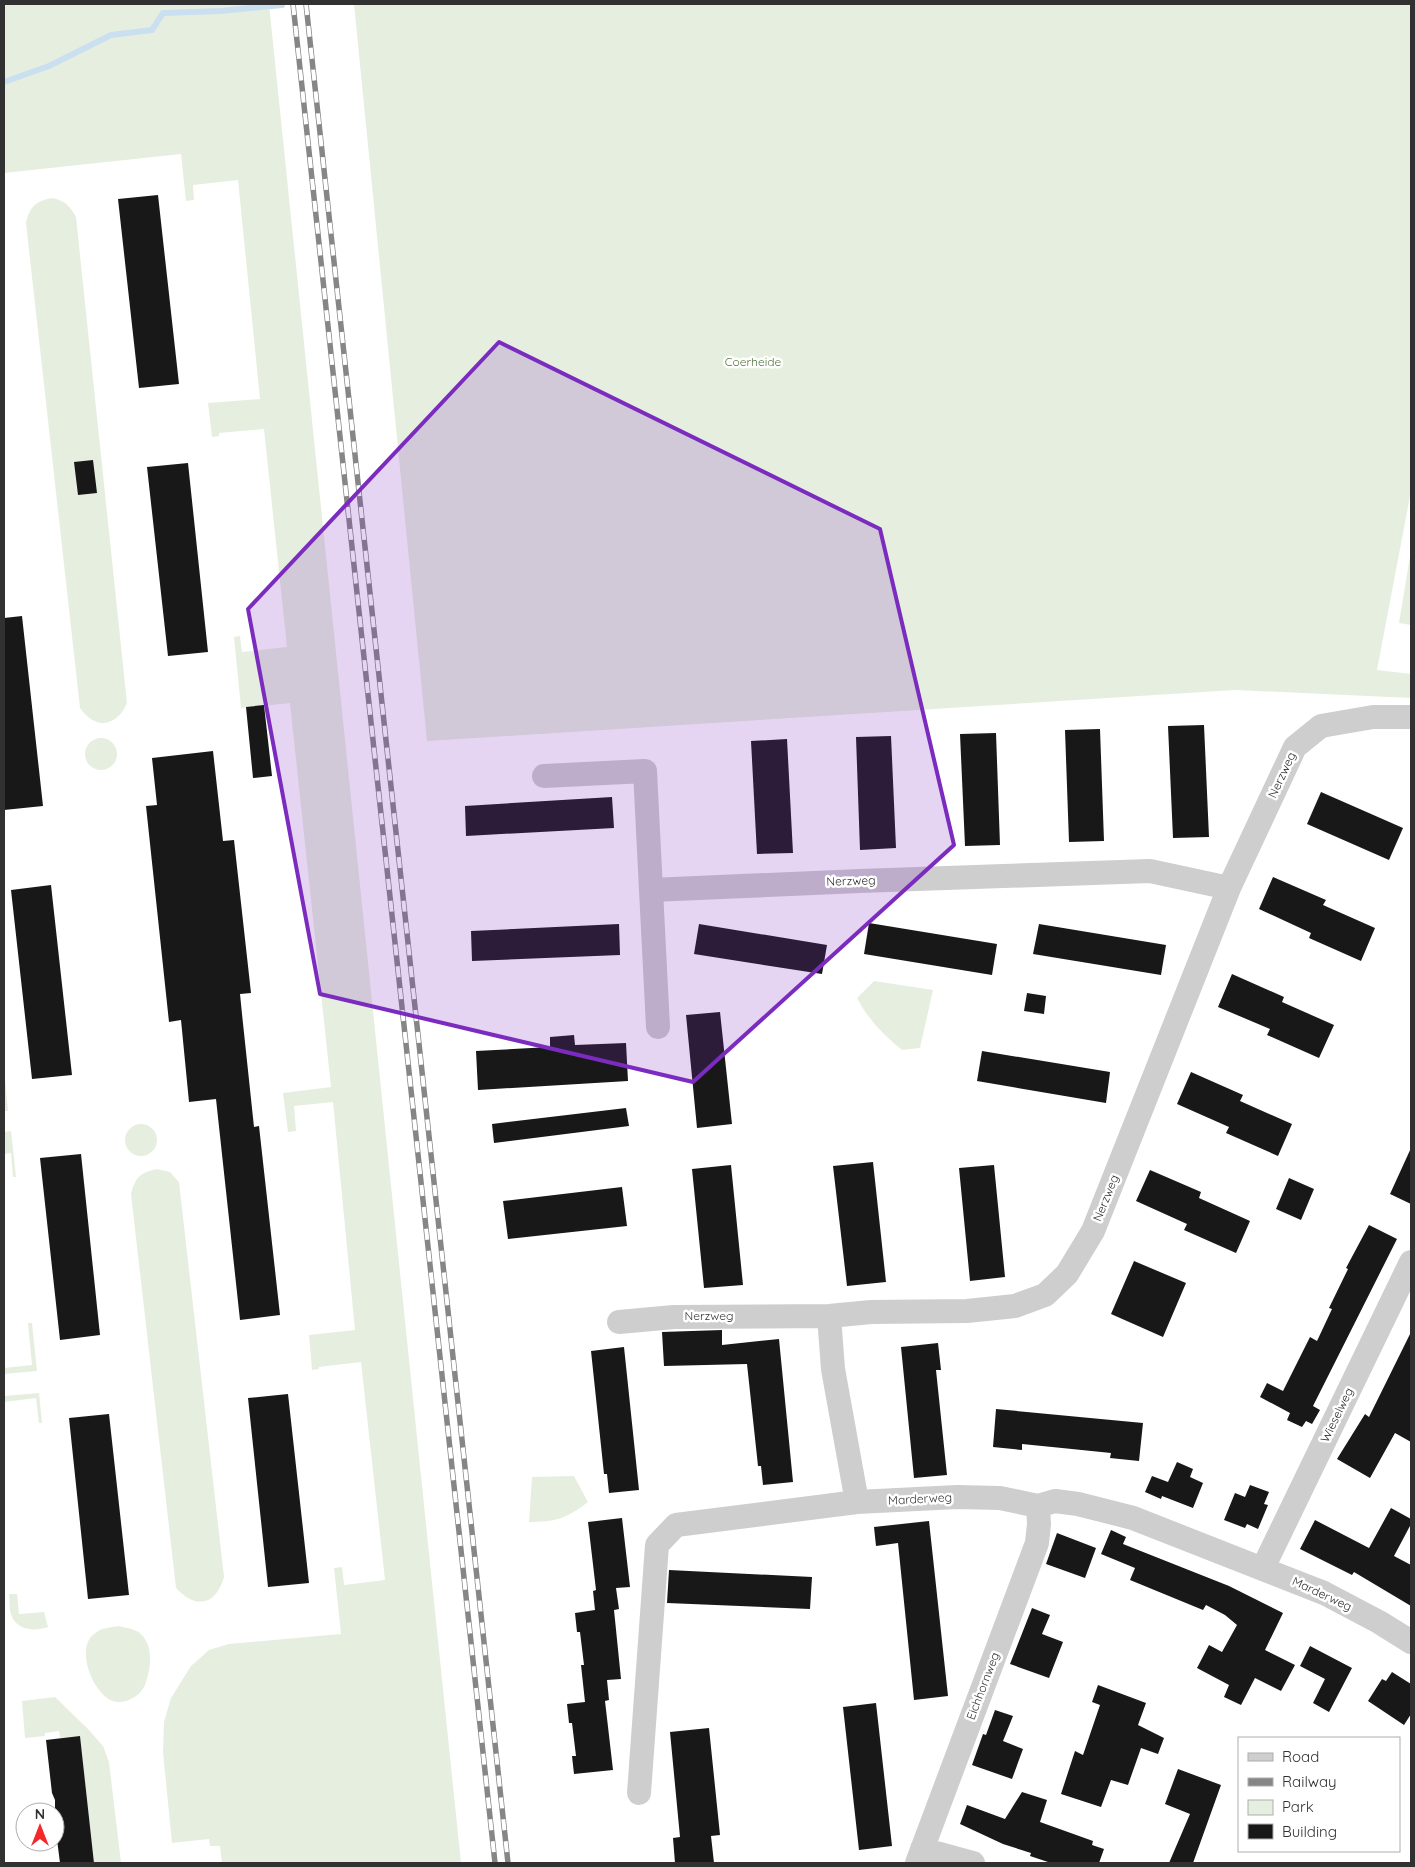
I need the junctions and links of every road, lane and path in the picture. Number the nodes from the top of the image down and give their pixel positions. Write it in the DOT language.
graph roads {
  1 [pos="1411,717"];
  2 [pos="544,776"];
  3 [pos="1229,888"];
  4 [pos="651,890"];
  5 [pos="658,1027"];
  6 [pos="1411,1262"];
  7 [pos="829,1316"];
  8 [pos="619,1322"];
  9 [pos="857,1502"];
  10 [pos="1038,1506"];
  11 [pos="1263,1568"];
  12 [pos="1411,1642"];
  13 [pos="640,1792"];
  14 [pos="919,1856"];
  15 [pos="973,1863"];
  1 -- 3 [label="street, Nerzweg"];
  2 -- 4 [label="street"];
  3 -- 4 [label="street, Nerzweg"];
  3 -- 7 [label="street, Nerzweg"];
  4 -- 5 [label="street"];
  6 -- 11 [label="street, Wieselweg"];
  7 -- 8 [label="street, Nerzweg"];
  7 -- 9 [label="street"];
  9 -- 10 [label="street, Marderweg"];
  9 -- 13 [label="street, Marderweg"];
  10 -- 11 [label="street, Marderweg"];
  10 -- 14 [label="street, Eichhornweg"];
  11 -- 12 [label="street, Marderweg"];
  14 -- 15 [label="street"];
}
